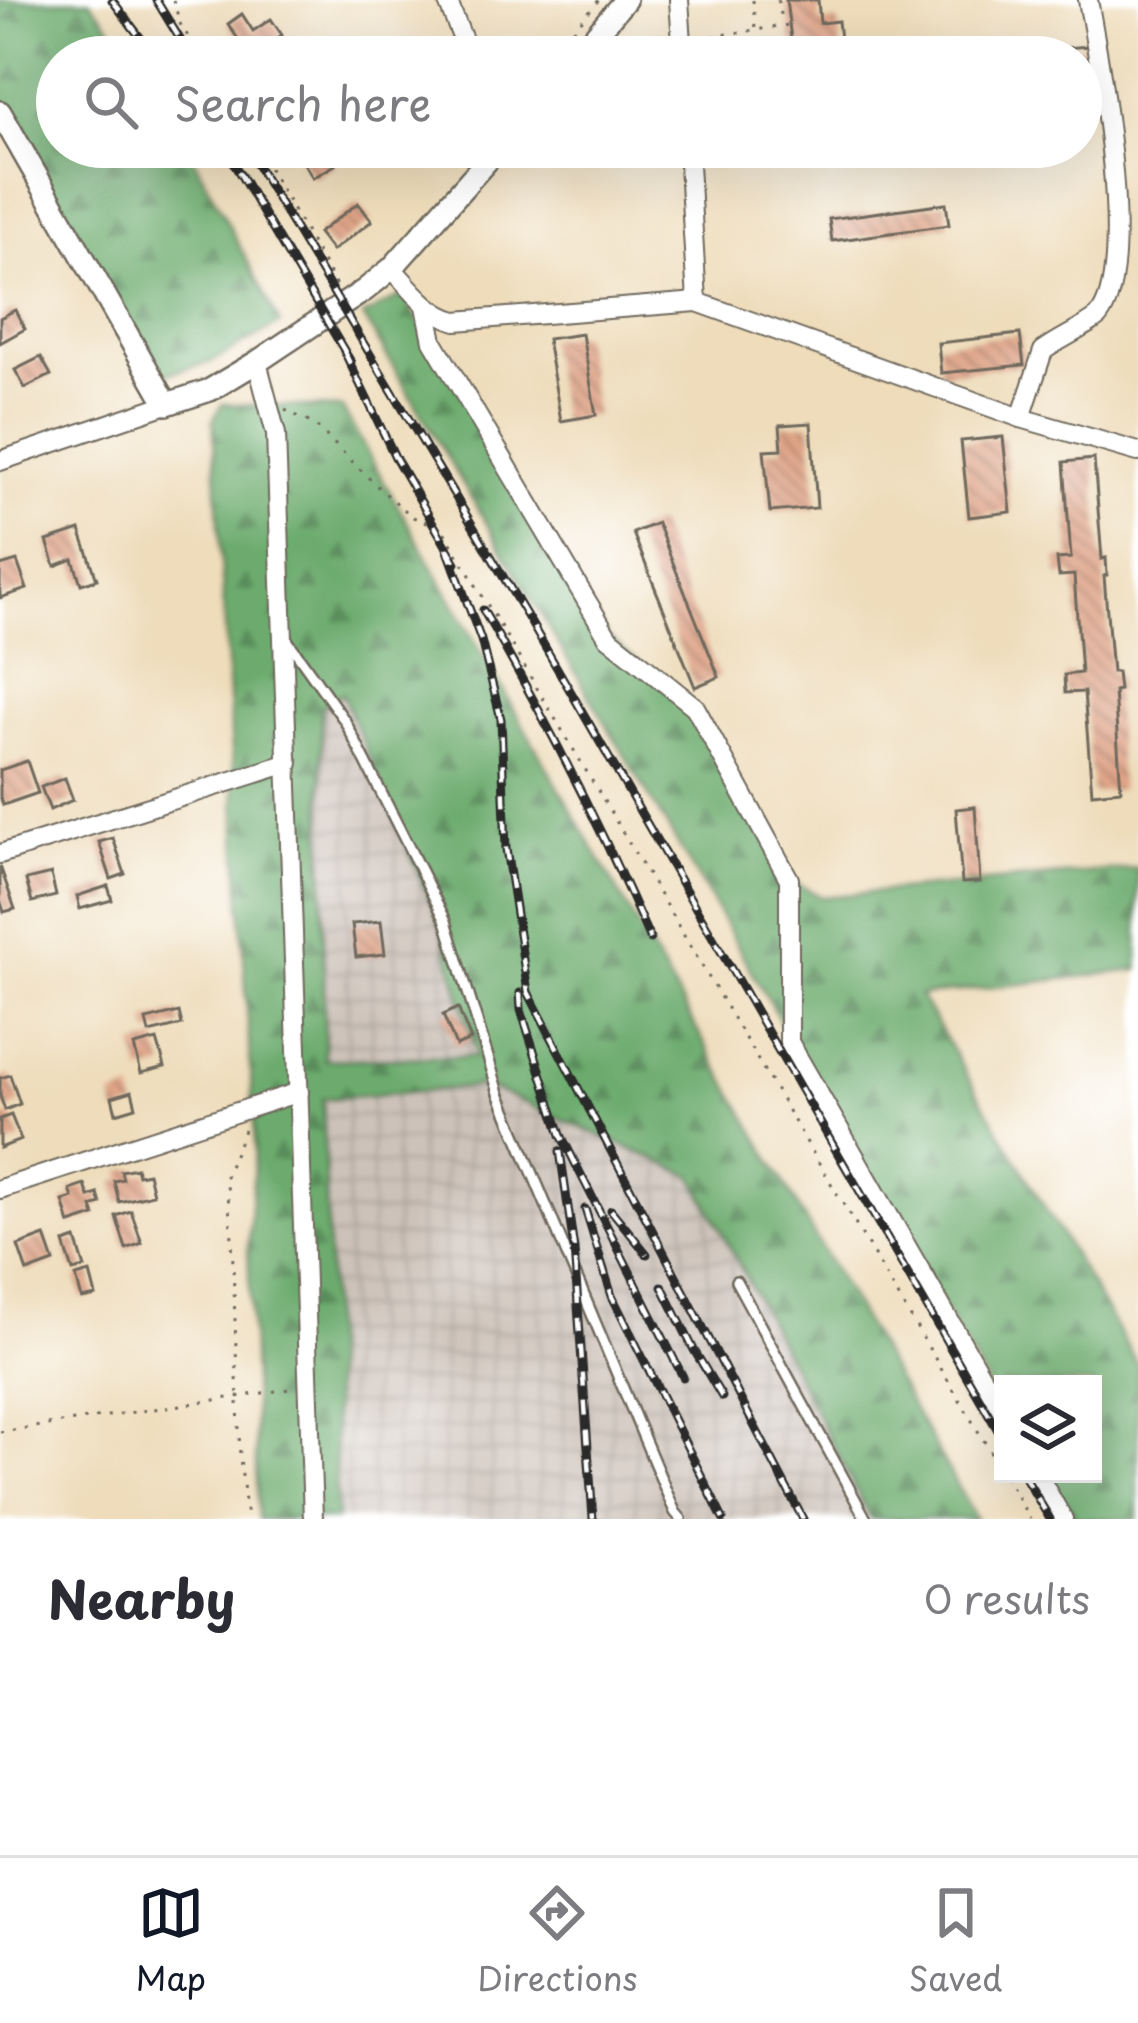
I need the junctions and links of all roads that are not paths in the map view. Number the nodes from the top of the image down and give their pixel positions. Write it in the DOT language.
graph roads {
  1 [pos="447,0"];
  2 [pos="625,0"];
  3 [pos="679,0"];
  4 [pos="1088,0"];
  5 [pos="462,36"];
  6 [pos="595,36"];
  7 [pos="681,36"];
  8 [pos="1095,36"];
  9 [pos="1102,72"];
  10 [pos="0,112"];
  11 [pos="480,168"];
  12 [pos="689,168"];
  13 [pos="392,268"];
  14 [pos="698,302"];
  15 [pos="426,306"];
  16 [pos="257,362"];
  17 [pos="167,404"];
  18 [pos="1021,418"];
  19 [pos="1138,452"];
  20 [pos="0,461"];
  21 [pos="285,637"];
  22 [pos="289,763"];
  23 [pos="0,854"];
  24 [pos="299,1092"];
  25 [pos="0,1189"];
  26 [pos="736,1281"];
  27 [pos="994,1398"];
  28 [pos="1042,1483"];
  29 [pos="313,1519"];
  30 [pos="681,1519"];
  31 [pos="866,1519"];
  32 [pos="1063,1519"];
  1 -- 5 [label="street"];
  2 -- 6 [label="street"];
  3 -- 7 [label="street"];
  4 -- 8 [label="street"];
  9 -- 18 [label="street"];
  10 -- 17 [label="street"];
  11 -- 13 [label="street"];
  12 -- 14 [label="street"];
  13 -- 15 [label="street"];
  13 -- 16 [label="street"];
  14 -- 15 [label="street"];
  14 -- 18 [label="street"];
  15 -- 27 [label="street"];
  16 -- 17 [label="street"];
  16 -- 21 [label="street"];
  17 -- 20 [label="street"];
  18 -- 19 [label="street"];
  21 -- 22 [label="street"];
  21 -- 30 [label="lane"];
  22 -- 23 [label="street"];
  22 -- 24 [label="street"];
  24 -- 25 [label="street"];
  24 -- 29 [label="street"];
  26 -- 31 [label="lane"];
  28 -- 32 [label="street"];
}
